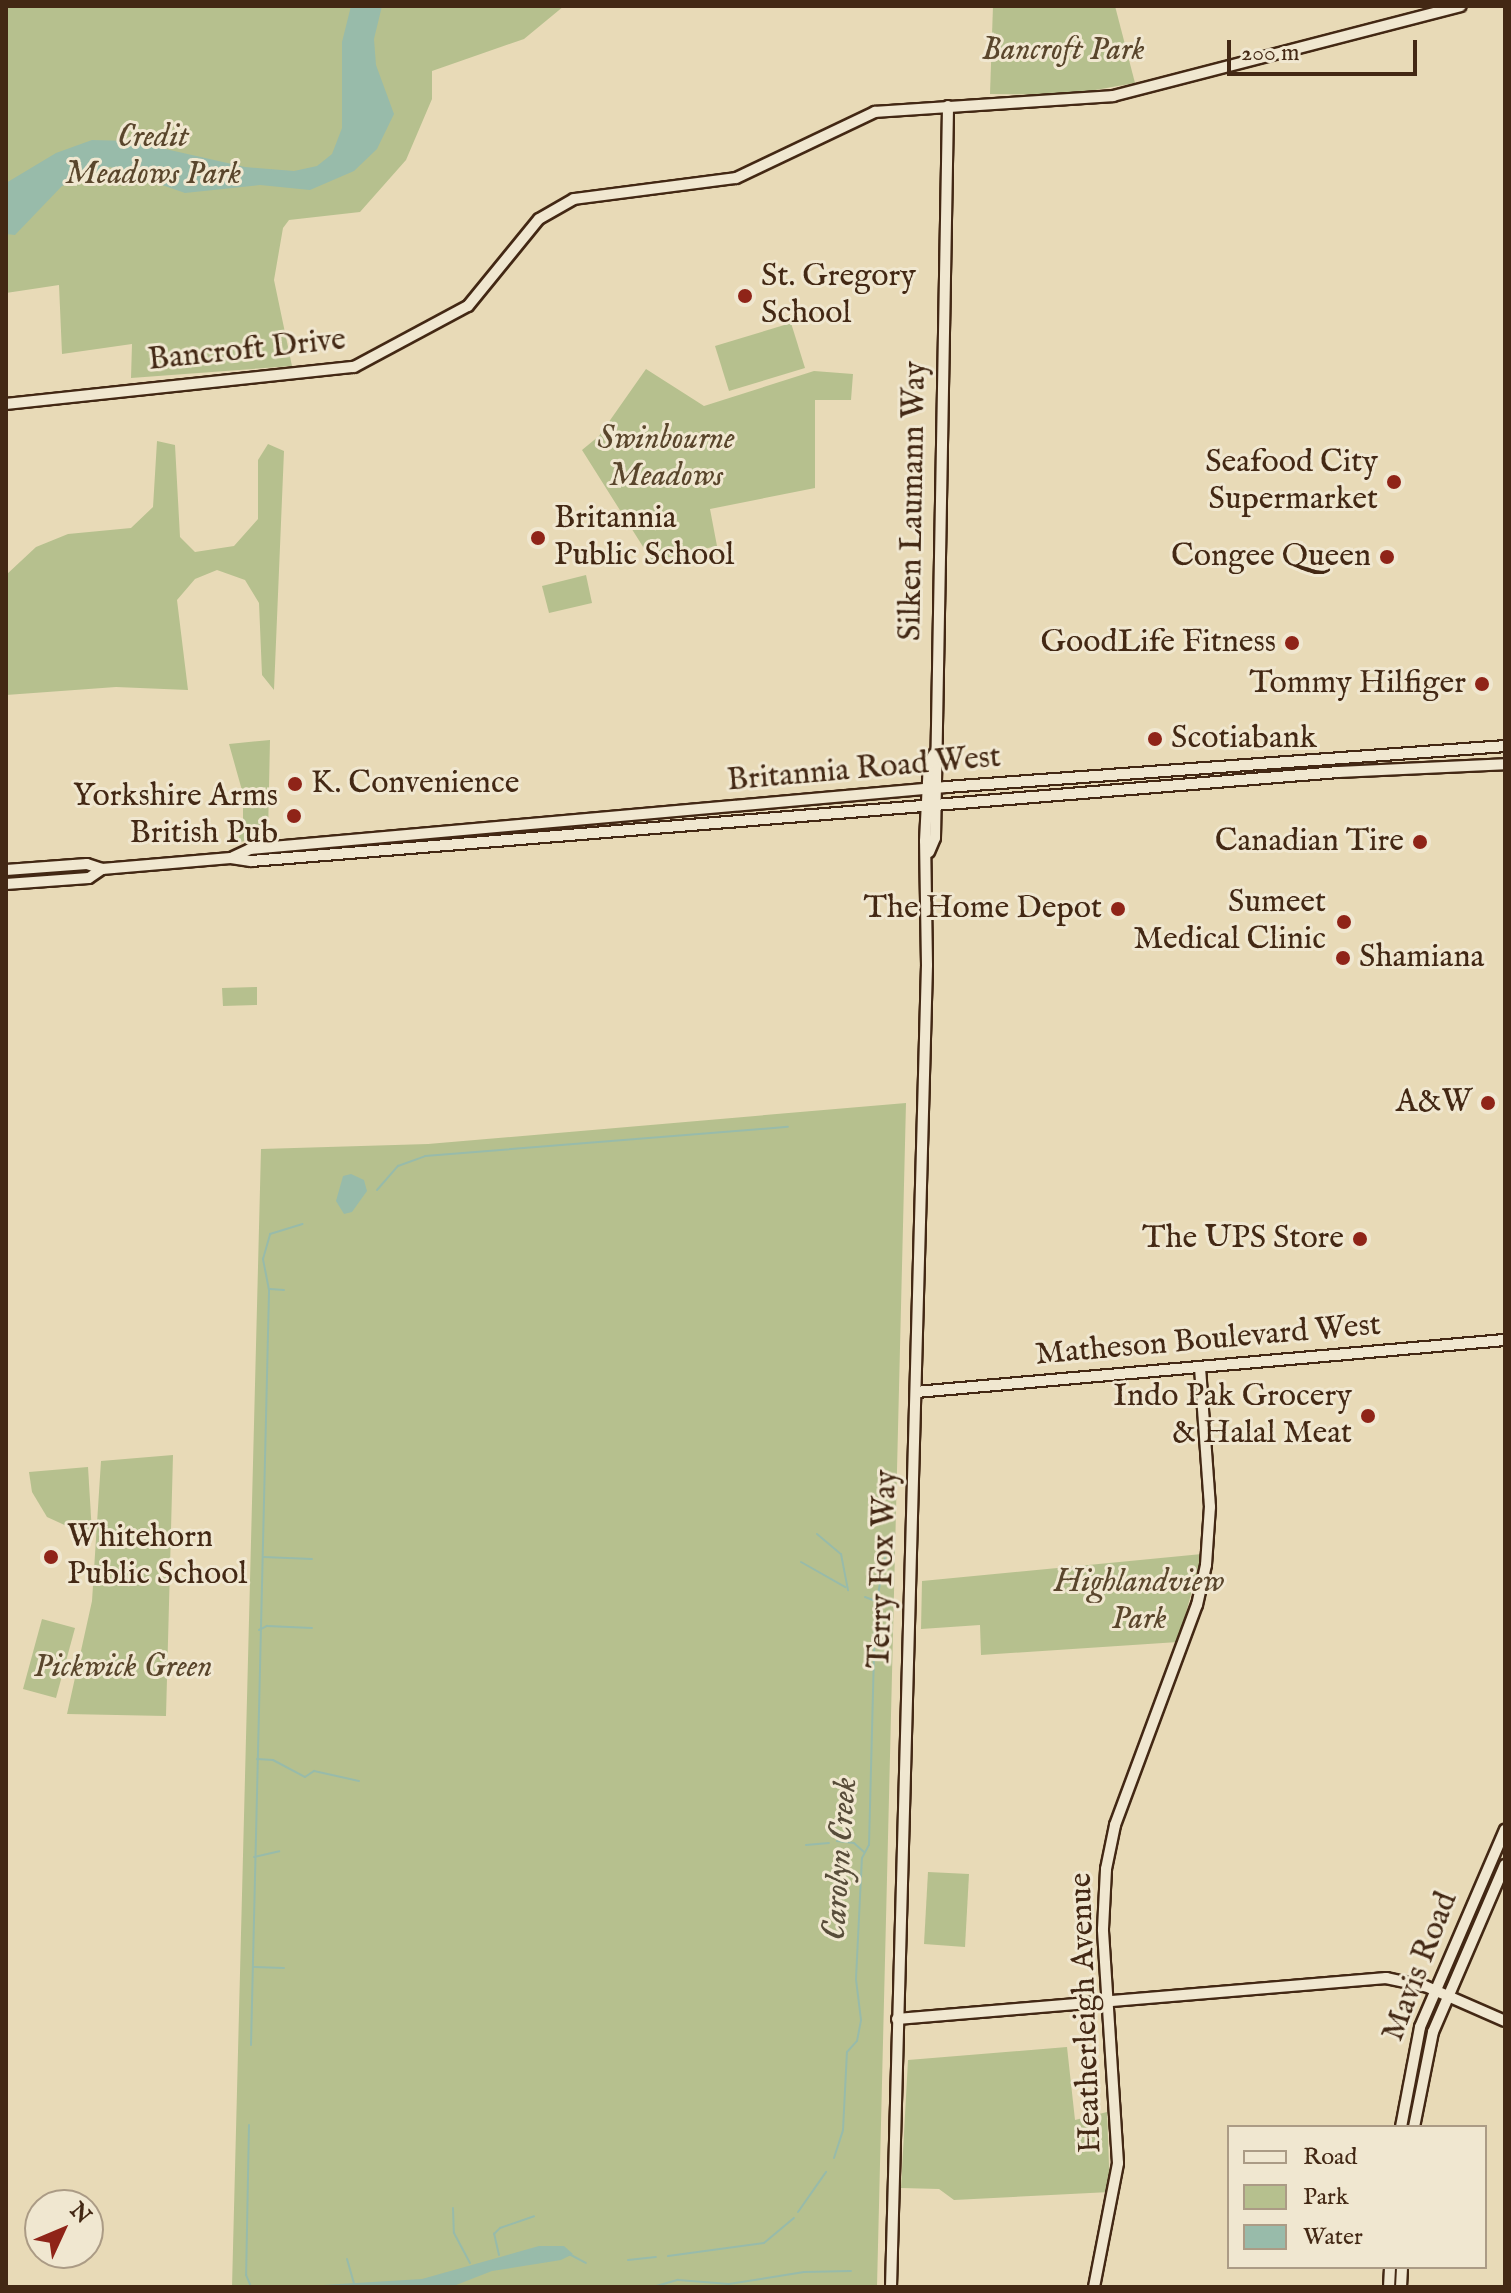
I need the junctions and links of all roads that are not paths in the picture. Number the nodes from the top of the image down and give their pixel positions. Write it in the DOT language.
graph roads {
  1 [pos="1461,6"];
  2 [pos="948,106"];
  3 [pos="6,404"];
  4 [pos="1505,746"];
  5 [pos="1505,764"];
  6 [pos="931,789"];
  7 [pos="931,806"];
  8 [pos="231,858"];
  9 [pos="102,869"];
  10 [pos="6,870"];
  11 [pos="6,884"];
  12 [pos="1505,1340"];
  13 [pos="1200,1369"];
  14 [pos="916,1392"];
  15 [pos="1505,1830"];
  16 [pos="1505,1865"];
  17 [pos="1434,1991"];
  18 [pos="1447,1996"];
  19 [pos="1108,2003"];
  20 [pos="897,2019"];
  21 [pos="1505,2021"];
  22 [pos="1401,2125"];
  23 [pos="1414,2125"];
  24 [pos="891,2287"];
  25 [pos="1094,2287"];
  1 -- 2 [label="street, Bancroft Drive"];
  2 -- 3 [label="street, Bancroft Drive"];
  2 -- 6 [label="street, Silken Laumann Way"];
  4 -- 6 [label="street, Britannia Road West"];
  5 -- 7 [label="street, Britannia Road West"];
  6 -- 7 [label="street, Silken Laumann Way"];
  6 -- 8 [label="street, Britannia Road West"];
  7 -- 8 [label="street, Britannia Road West"];
  7 -- 14 [label="street, Terry Fox Way"];
  8 -- 9 [label="street, Britannia Road West"];
  9 -- 10 [label="street, Britannia Road West"];
  9 -- 11 [label="street, Britannia Road West"];
  12 -- 13 [label="street, Matheson Boulevard West"];
  13 -- 14 [label="street, Matheson Boulevard West"];
  13 -- 19 [label="street, Heatherleigh Avenue"];
  14 -- 20 [label="street, Terry Fox Way"];
  15 -- 17 [label="street, Mavis Road"];
  16 -- 18 [label="street, Mavis Road"];
  17 -- 18 [label="street"];
  17 -- 19 [label="street"];
  17 -- 22 [label="street, Mavis Road"];
  18 -- 21 [label="street"];
  18 -- 23 [label="street, Mavis Road"];
  19 -- 20 [label="street"];
  19 -- 25 [label="street, Heatherleigh Avenue"];
  20 -- 24 [label="street, Terry Fox Way"];
}
